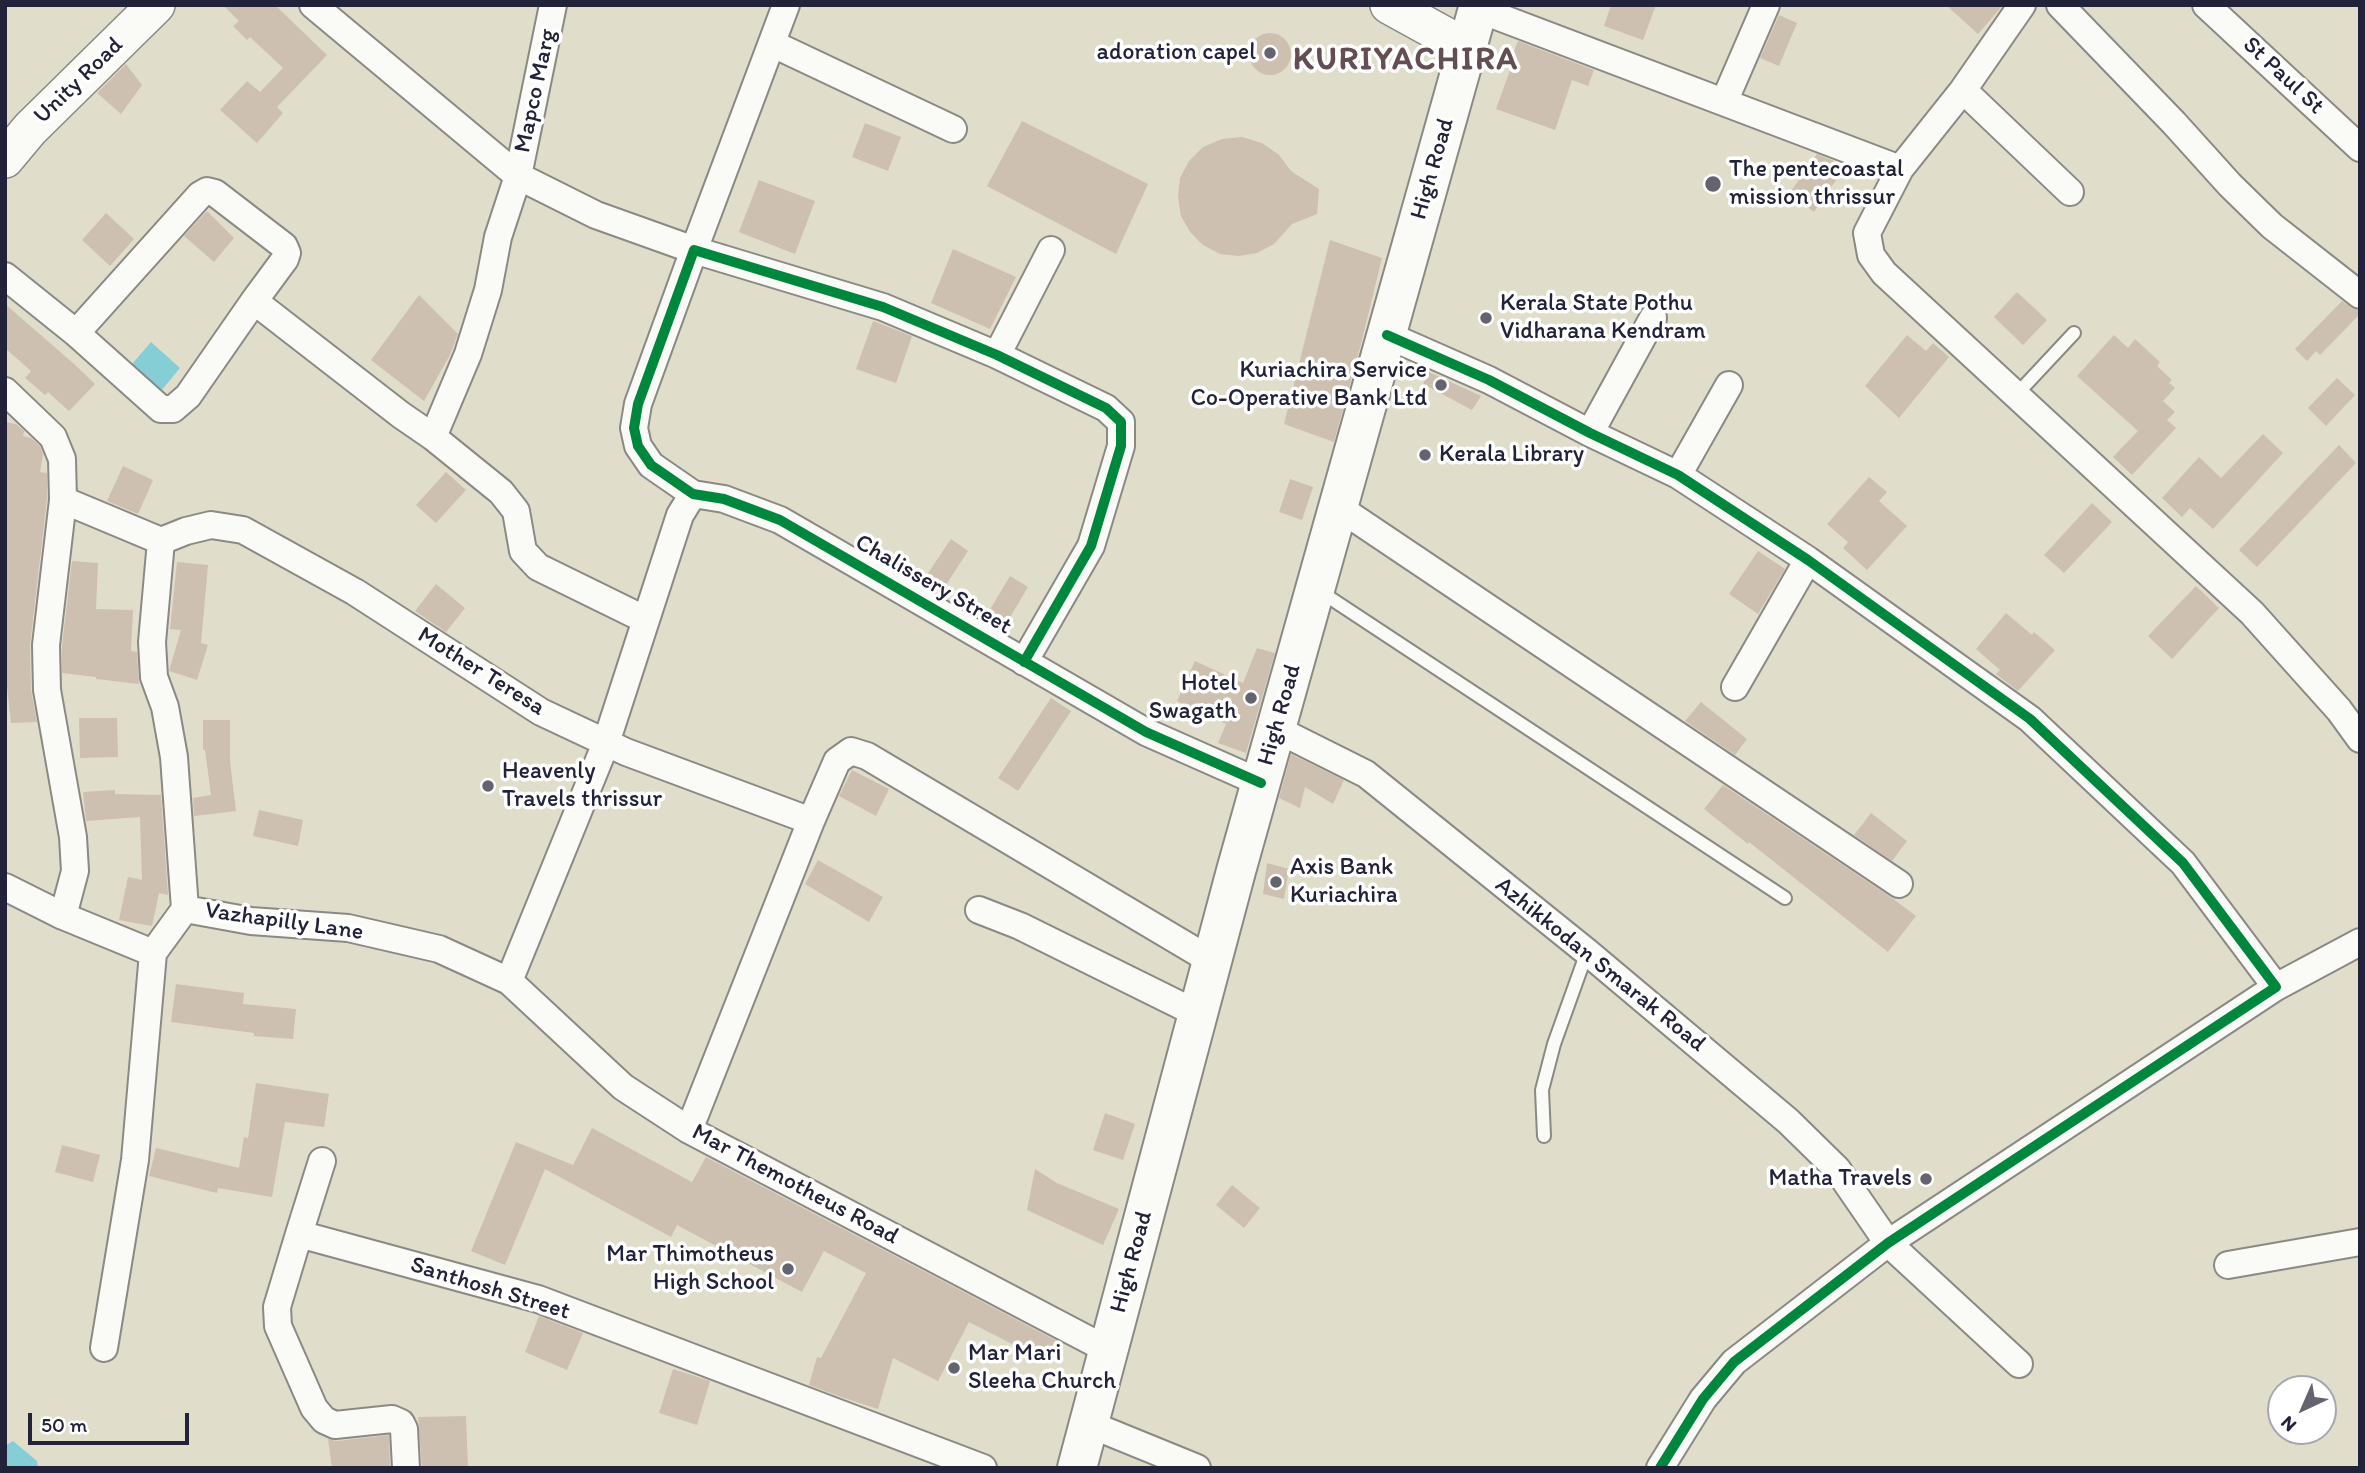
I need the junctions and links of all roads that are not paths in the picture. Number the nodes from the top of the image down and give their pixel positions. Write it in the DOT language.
graph roads {
  1 [pos="156,5"];
  2 [pos="313,5"];
  3 [pos="553,5"];
  4 [pos="786,5"];
  5 [pos="1389,5"];
  6 [pos="1766,5"];
  7 [pos="2022,5"];
  8 [pos="2060,5"];
  9 [pos="2207,5"];
  10 [pos="1479,7"];
  11 [pos="773,44"];
  12 [pos="1467,48"];
  13 [pos="1963,90"];
  14 [pos="1724,102"];
  15 [pos="953,129"];
  16 [pos="2360,148"];
  17 [pos="5,159"];
  18 [pos="1900,169"];
  19 [pos="518,176"];
  20 [pos="2070,192"];
  21 [pos="694,250"];
  22 [pos="1051,250"];
  23 [pos="5,276"];
  24 [pos="2360,295"];
  25 [pos="254,301"];
  26 [pos="1653,318"];
  27 [pos="2074,332"];
  28 [pos="76,333"];
  29 [pos="1387,335"];
  30 [pos="997,355"];
  31 [pos="1728,385"];
  32 [pos="5,391"];
  33 [pos="2016,395"];
  34 [pos="1590,433"];
  35 [pos="433,437"];
  36 [pos="1678,475"];
  37 [pos="693,494"];
  38 [pos="63,500"];
  39 [pos="1338,507"];
  40 [pos="161,541"];
  41 [pos="1808,560"];
  42 [pos="1315,588"];
  43 [pos="646,620"];
  44 [pos="1024,662"];
  45 [pos="1735,687"];
  46 [pos="1276,729"];
  47 [pos="2358,734"];
  48 [pos="606,743"];
  49 [pos="1261,783"];
  50 [pos="811,821"];
  51 [pos="1899,884"];
  52 [pos="5,887"];
  53 [pos="1785,898"];
  54 [pos="185,909"];
  55 [pos="979,910"];
  56 [pos="63,916"];
  57 [pos="2360,942"];
  58 [pos="1587,952"];
  59 [pos="153,953"];
  60 [pos="1212,961"];
  61 [pos="509,981"];
  62 [pos="2276,988"];
  63 [pos="1198,1014"];
  64 [pos="690,1130"];
  65 [pos="1544,1136"];
  66 [pos="322,1161"];
  67 [pos="299,1234"];
  68 [pos="2360,1242"];
  69 [pos="1888,1243"];
  70 [pos="2228,1265"];
  71 [pos="104,1348"];
  72 [pos="1108,1350"];
  73 [pos="2019,1364"];
  74 [pos="1089,1424"];
  75 [pos="406,1468"];
  76 [pos="983,1468"];
  77 [pos="1077,1468"];
  78 [pos="1197,1468"];
  79 [pos="1660,1468"];
  1 -- 17 [label="street, Unity Road"];
  2 -- 19 [label="street"];
  3 -- 19 [label="street, Mapco Marg"];
  4 -- 11 [label="street"];
  5 -- 12 [label="street"];
  6 -- 14 [label="street"];
  7 -- 13 [label="street"];
  8 -- 24 [label="street"];
  9 -- 16 [label="street, St Paul St"];
  10 -- 12 [label="main road, High Road"];
  10 -- 14 [label="street"];
  11 -- 15 [label="street"];
  11 -- 21 [label="street"];
  12 -- 29 [label="main road, High Road"];
  13 -- 18 [label="street"];
  13 -- 20 [label="street"];
  14 -- 18 [label="street"];
  18 -- 33 [label="street"];
  19 -- 21 [label="street"];
  19 -- 35 [label="street, Mapco Marg"];
  21 -- 30 [label="street"];
  21 -- 37 [label="street"];
  22 -- 30 [label="street"];
  23 -- 28 [label="street"];
  25 -- 28 [label="street"];
  25 -- 28 [label="street"];
  25 -- 35 [label="street"];
  26 -- 34 [label="street"];
  27 -- 33 [label="lane"];
  29 -- 34 [label="street"];
  29 -- 39 [label="main road, High Road"];
  30 -- 44 [label="street"];
  31 -- 36 [label="street"];
  32 -- 38 [label="street"];
  33 -- 47 [label="street"];
  34 -- 36 [label="street"];
  35 -- 43 [label="street"];
  36 -- 41 [label="street"];
  37 -- 43 [label="street"];
  37 -- 44 [label="street, Chalissery Street"];
  38 -- 40 [label="street"];
  38 -- 56 [label="street"];
  39 -- 42 [label="main road, High Road"];
  39 -- 51 [label="street"];
  40 -- 48 [label="street, Mother Teresa"];
  40 -- 54 [label="street"];
  41 -- 45 [label="street"];
  41 -- 62 [label="street"];
  42 -- 46 [label="main road, High Road"];
  42 -- 53 [label="lane"];
  43 -- 48 [label="street"];
  44 -- 49 [label="street, Chalissery Street"];
  46 -- 49 [label="main road, High Road"];
  46 -- 58 [label="street, Azhikkodan Smarak Road"];
  48 -- 50 [label="street, Mother Teresa"];
  48 -- 61 [label="street"];
  49 -- 60 [label="main road, High Road"];
  50 -- 60 [label="street"];
  50 -- 64 [label="street"];
  52 -- 56 [label="street"];
  54 -- 59 [label="street, Vazhapilly Lane"];
  54 -- 61 [label="street, Vazhapilly Lane"];
  55 -- 63 [label="street"];
  56 -- 59 [label="street"];
  57 -- 62 [label="street"];
  58 -- 65 [label="lane"];
  58 -- 69 [label="street, Azhikkodan Smarak Road"];
  59 -- 71 [label="street"];
  60 -- 63 [label="main road, High Road"];
  61 -- 64 [label="street, Mar Themotheus Road"];
  62 -- 69 [label="street"];
  63 -- 72 [label="main road, High Road"];
  64 -- 72 [label="street, Mar Themotheus Road"];
  66 -- 67 [label="street"];
  67 -- 75 [label="street"];
  67 -- 76 [label="street, Santhosh Street"];
  68 -- 70 [label="street"];
  69 -- 73 [label="street, Azhikkodan Smarak Road"];
  69 -- 79 [label="street"];
  72 -- 74 [label="main road, High Road"];
  74 -- 77 [label="main road, High Road"];
  74 -- 78 [label="street"];
}
